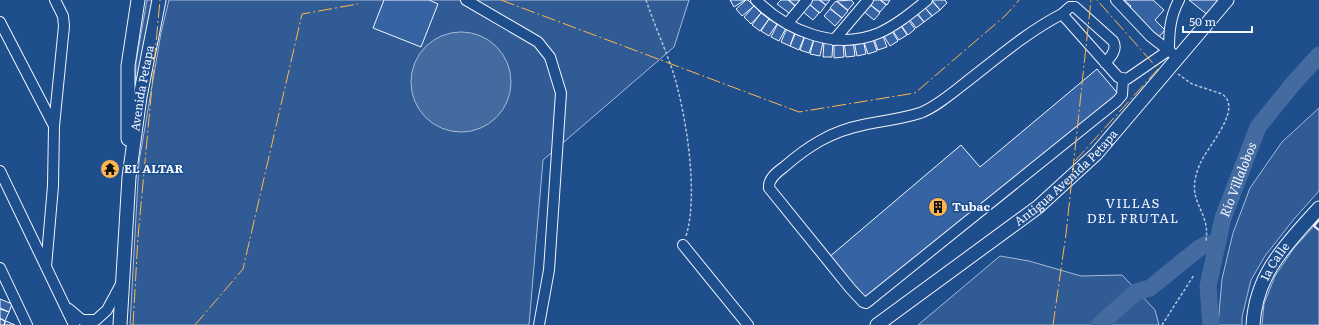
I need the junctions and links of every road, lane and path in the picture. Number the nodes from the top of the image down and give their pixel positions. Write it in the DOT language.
graph roads {
  1 [pos="55,0"];
  2 [pos="138,0"];
  3 [pos="159,0"];
  4 [pos="466,0"];
  5 [pos="646,0"];
  6 [pos="756,0"];
  7 [pos="807,0"];
  8 [pos="868,0"];
  9 [pos="927,0"];
  10 [pos="1116,0"];
  11 [pos="1179,0"];
  12 [pos="1227,0"];
  13 [pos="1062,14"];
  14 [pos="0,22"];
  15 [pos="787,24"];
  16 [pos="834,40"];
  17 [pos="1173,58"];
  18 [pos="1105,63"];
  19 [pos="1123,79"];
  20 [pos="54,126"];
  21 [pos="0,171"];
  22 [pos="129,177"];
  23 [pos="1319,208"];
  24 [pos="1206,241"];
  25 [pos="683,245"];
  26 [pos="46,267"];
  27 [pos="1,272"];
  28 [pos="1194,275"];
  29 [pos="123,279"];
  30 [pos="64,303"];
  31 [pos="27,325"];
  32 [pos="74,325"];
  33 [pos="120,325"];
  34 [pos="539,325"];
  35 [pos="748,325"];
  36 [pos="877,325"];
  37 [pos="1162,325"];
  38 [pos="1253,325"];
  1 -- 20 [label="street"];
  2 -- 22 [label="main road, Avenida Petapa"];
  3 -- 22 [label="main road, Avenida Petapa"];
  4 -- 34 [label="street"];
  5 -- 25 [label="path"];
  6 -- 15 [label="street"];
  7 -- 15 [label="street"];
  8 -- 16 [label="street"];
  9 -- 16 [label="street"];
  10 -- 17 [label="street"];
  11 -- 17 [label="street"];
  12 -- 17 [label="main road, Antigua Avenida Petapa"];
  13 -- 18 [label="street"];
  13 -- 18 [label="street"];
  13 -- 19 [label="street"];
  14 -- 20 [label="street"];
  15 -- 16 [label="street"];
  17 -- 19 [label="street"];
  17 -- 24 [label="path"];
  17 -- 36 [label="main road, Antigua Avenida Petapa"];
  18 -- 19 [label="street"];
  20 -- 26 [label="street"];
  21 -- 26 [label="street"];
  22 -- 29 [label="main road, Avenida Petapa"];
  23 -- 38 [label="main road, 1a Calle"];
  25 -- 35 [label="street"];
  26 -- 30 [label="street"];
  27 -- 31 [label="street"];
  28 -- 37 [label="path"];
  29 -- 30 [label="street"];
  29 -- 33 [label="main road, Avenida Petapa"];
  30 -- 32 [label="street"];
}
